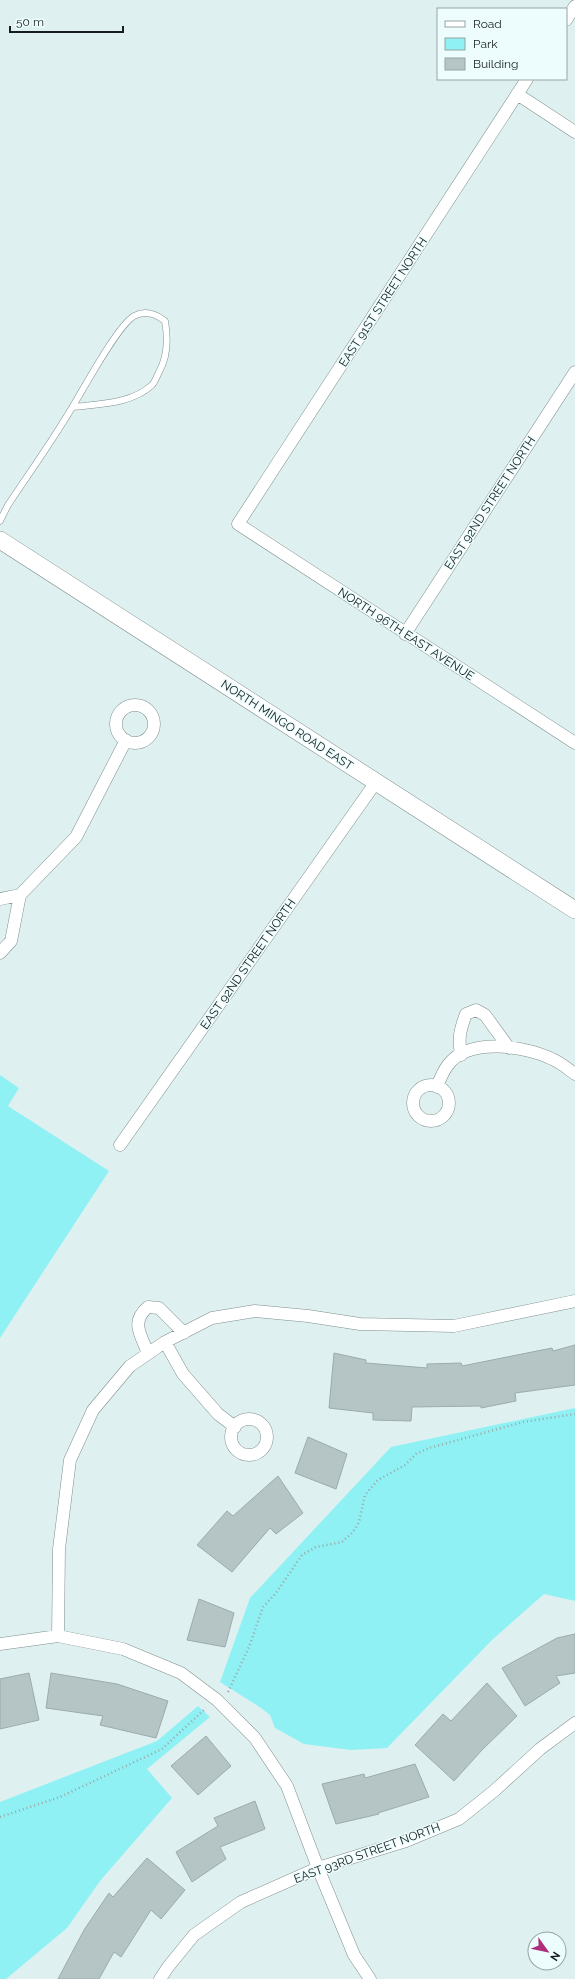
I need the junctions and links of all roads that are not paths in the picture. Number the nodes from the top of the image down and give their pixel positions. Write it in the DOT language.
graph roads {
  1 [pos="575,6"];
  2 [pos="567,18"];
  3 [pos="526,80"];
  4 [pos="517,94"];
  5 [pos="575,132"];
  6 [pos="575,372"];
  7 [pos="73,407"];
  8 [pos="0,521"];
  9 [pos="238,524"];
  10 [pos="0,540"];
  11 [pos="405,634"];
  12 [pos="126,740"];
  13 [pos="575,741"];
  14 [pos="376,782"];
  15 [pos="20,895"];
  16 [pos="0,899"];
  17 [pos="575,910"];
  18 [pos="0,953"];
  19 [pos="509,1048"];
  20 [pos="461,1055"];
  21 [pos="575,1074"];
  22 [pos="437,1086"];
  23 [pos="120,1145"];
  24 [pos="575,1302"];
  25 [pos="184,1332"];
  26 [pos="165,1342"];
  27 [pos="148,1354"];
  28 [pos="235,1427"];
  29 [pos="58,1636"];
  30 [pos="0,1644"];
  31 [pos="575,1723"];
  32 [pos="318,1868"];
  33 [pos="160,1979"];
  34 [pos="370,1979"];
  1 -- 2 [label="street"];
  3 -- 4 [label="street, EAST 91ST STREET NORTH"];
  4 -- 5 [label="street"];
  4 -- 9 [label="street, EAST 91ST STREET NORTH"];
  6 -- 11 [label="street, EAST 92ND STREET NORTH"];
  7 -- 7 [label="lane"];
  7 -- 8 [label="lane"];
  9 -- 11 [label="street, NORTH 96TH EAST AVENUE"];
  10 -- 14 [label="street, NORTH MINGO ROAD EAST"];
  11 -- 13 [label="street, NORTH 96TH EAST AVENUE"];
  12 -- 15 [label="street"];
  14 -- 17 [label="street, NORTH MINGO ROAD EAST"];
  14 -- 23 [label="street, EAST 92ND STREET NORTH"];
  15 -- 16 [label="street"];
  15 -- 18 [label="street"];
  19 -- 20 [label="street"];
  19 -- 20 [label="street"];
  19 -- 21 [label="street"];
  20 -- 22 [label="street"];
  24 -- 25 [label="street"];
  25 -- 26 [label="street"];
  25 -- 27 [label="street"];
  26 -- 27 [label="street"];
  26 -- 28 [label="street"];
  27 -- 29 [label="street"];
  29 -- 30 [label="street"];
  29 -- 32 [label="street"];
  31 -- 32 [label="street, EAST 93RD STREET NORTH"];
  32 -- 33 [label="street, EAST 93RD STREET NORTH"];
  32 -- 34 [label="street"];
}
